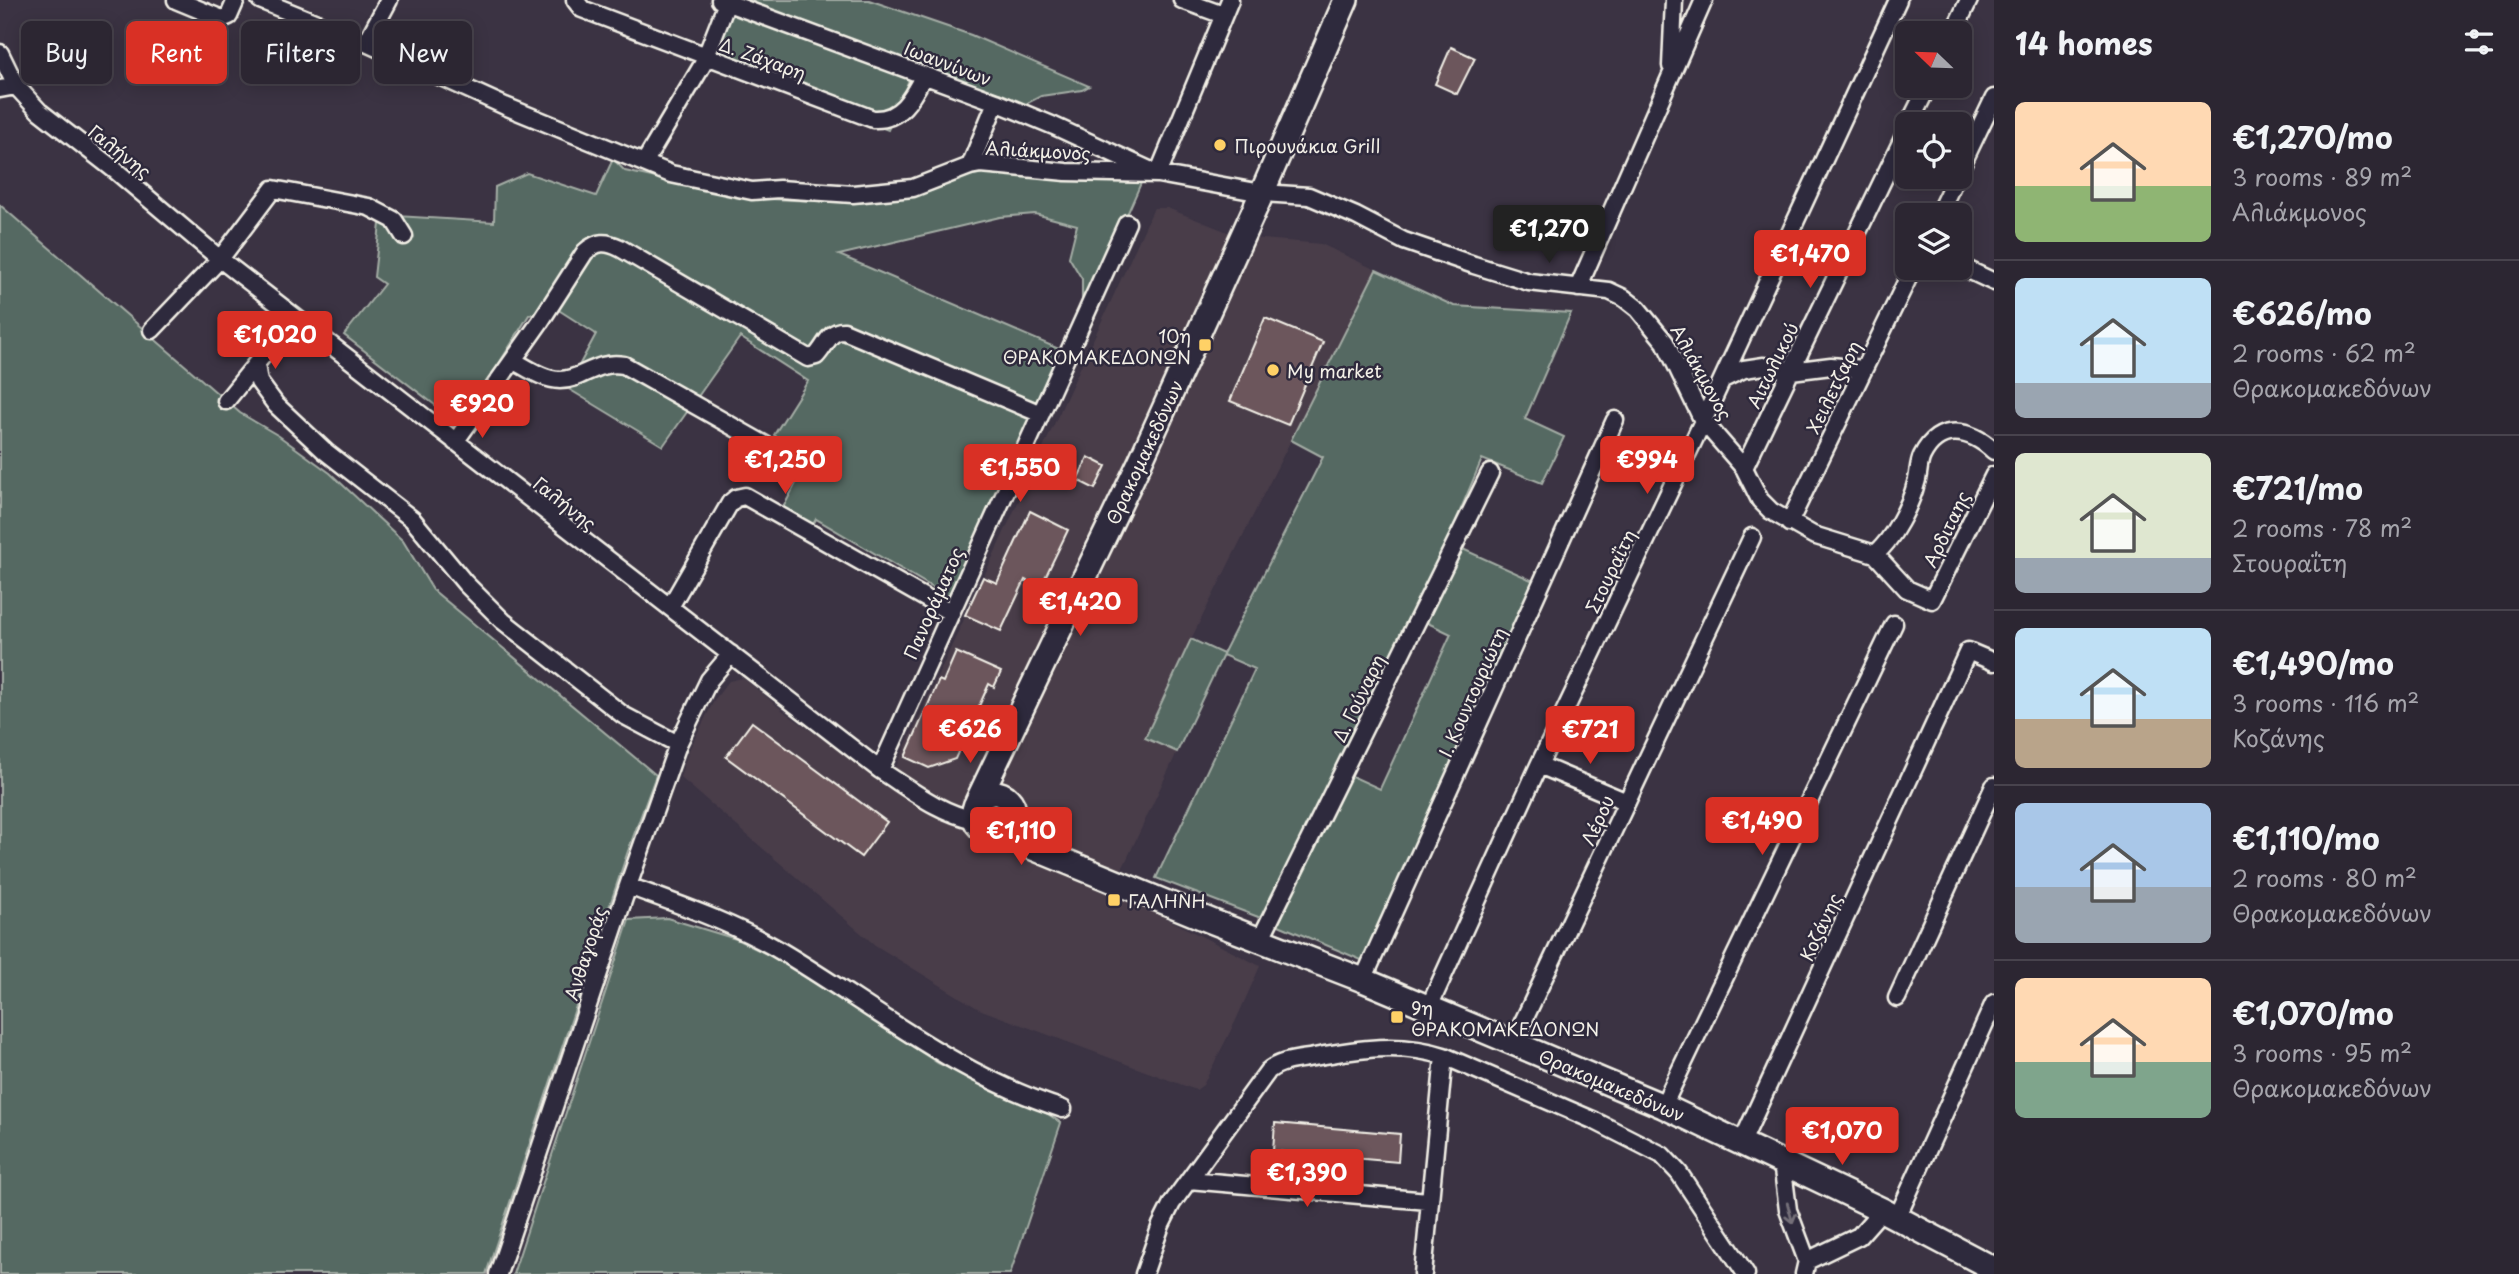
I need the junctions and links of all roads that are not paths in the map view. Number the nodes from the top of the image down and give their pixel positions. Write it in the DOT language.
graph roads {
  1 [pos="176,0"];
  2 [pos="236,0"];
  3 [pos="260,0"];
  4 [pos="389,0"];
  5 [pos="575,0"];
  6 [pos="1182,0"];
  7 [pos="1346,0"];
  8 [pos="1674,0"];
  9 [pos="1704,0"];
  10 [pos="1898,0"];
  11 [pos="1969,0"];
  12 [pos="725,1"];
  13 [pos="1227,8"];
  14 [pos="1959,21"];
  15 [pos="366,43"];
  16 [pos="0,53"];
  17 [pos="706,57"];
  18 [pos="924,75"];
  19 [pos="1671,76"];
  20 [pos="8,87"];
  21 [pos="1994,98"];
  22 [pos="996,102"];
  23 [pos="1972,144"];
  24 [pos="1895,153"];
  25 [pos="644,163"];
  26 [pos="970,166"];
  27 [pos="1158,174"];
  28 [pos="1262,193"];
  29 [pos="1127,223"];
  30 [pos="404,236"];
  31 [pos="219,258"];
  32 [pos="1972,272"];
  33 [pos="1907,280"];
  34 [pos="1994,282"];
  35 [pos="1578,288"];
  36 [pos="294,317"];
  37 [pos="152,330"];
  38 [pos="514,361"];
  39 [pos="256,365"];
  40 [pos="1863,369"];
  41 [pos="1791,371"];
  42 [pos="1723,379"];
  43 [pos="226,401"];
  44 [pos="1041,414"];
  45 [pos="1615,420"];
  46 [pos="1703,421"];
  47 [pos="455,442"];
  48 [pos="1994,451"];
  49 [pos="792,460"];
  50 [pos="1744,468"];
  51 [pos="1490,473"];
  52 [pos="1994,475"];
  53 [pos="1789,523"];
  54 [pos="1752,537"];
  55 [pos="1875,554"];
  56 [pos="670,607"];
  57 [pos="950,612"];
  58 [pos="1894,624"];
  59 [pos="731,654"];
  60 [pos="1994,662"];
  61 [pos="678,744"];
  62 [pos="1003,747"];
  63 [pos="1539,765"];
  64 [pos="880,770"];
  65 [pos="1994,786"];
  66 [pos="1627,802"];
  67 [pos="1009,805"];
  68 [pos="982,818"];
  69 [pos="1065,860"];
  70 [pos="628,886"];
  71 [pos="1260,940"];
  72 [pos="1363,980"];
  73 [pos="1897,998"];
  74 [pos="1994,1003"];
  75 [pos="1429,1007"];
  76 [pos="1513,1043"];
  77 [pos="1444,1056"];
  78 [pos="1663,1107"];
  79 [pos="1063,1109"];
  80 [pos="1742,1142"];
  81 [pos="1783,1162"];
  82 [pos="1189,1180"];
  83 [pos="1428,1201"];
  84 [pos="1889,1214"];
  85 [pos="1805,1268"];
  86 [pos="1994,1269"];
  87 [pos="498,1274"];
  88 [pos="1144,1274"];
  89 [pos="1423,1274"];
  90 [pos="1746,1274"];
  1 -- 2 [label="street"];
  3 -- 15 [label="street, Αλιάκμονος"];
  4 -- 15 [label="street"];
  5 -- 17 [label="street, Δ. Ζάχαρη"];
  6 -- 13 [label="street"];
  7 -- 28 [label="main road, Θρακομακεδόνων"];
  8 -- 19 [label="street"];
  9 -- 19 [label="street"];
  10 -- 42 [label="street, Στουραΐτη"];
  11 -- 14 [label="street"];
  12 -- 17 [label="street"];
  12 -- 18 [label="street, Ιωαννίνων"];
  13 -- 27 [label="street"];
  15 -- 25 [label="street, Αλιάκμονος"];
  16 -- 20 [label="street, Γαλήνης"];
  17 -- 18 [label="street, Δ. Ζάχαρη"];
  17 -- 25 [label="street"];
  18 -- 22 [label="street, Ιωαννίνων"];
  19 -- 35 [label="street"];
  20 -- 31 [label="street, Γαλήνης"];
  21 -- 23 [label="street"];
  22 -- 26 [label="street"];
  22 -- 27 [label="street, Ιωαννίνων"];
  24 -- 41 [label="street, Αιτωλικού"];
  25 -- 26 [label="street, Αλιάκμονος"];
  26 -- 27 [label="street, Αλιάκμονος"];
  27 -- 28 [label="street, Αλιάκμονος"];
  28 -- 35 [label="street, Αλιάκμονος"];
  28 -- 62 [label="main road, Θρακομακεδόνων"];
  29 -- 44 [label="street, Πανοράματος"];
  30 -- 31 [label="street"];
  31 -- 36 [label="street, Γαλήνης"];
  31 -- 37 [label="street"];
  32 -- 34 [label="street"];
  33 -- 40 [label="street, Χειλετζαρη"];
  35 -- 46 [label="street, Αλιάκμονος"];
  36 -- 39 [label="street"];
  36 -- 47 [label="street, Γαλήνης"];
  38 -- 44 [label="street"];
  38 -- 47 [label="street"];
  38 -- 49 [label="street"];
  39 -- 43 [label="street"];
  39 -- 61 [label="street"];
  40 -- 41 [label="street"];
  40 -- 53 [label="street, Χειλετζαρη"];
  41 -- 42 [label="street"];
  41 -- 50 [label="street, Αιτωλικού"];
  42 -- 46 [label="street, Στουραΐτη"];
  44 -- 57 [label="street, Πανοράματος"];
  45 -- 72 [label="street, Ι. Κουντουριώτη"];
  46 -- 50 [label="street, Αλιάκμονος"];
  46 -- 63 [label="street, Στουραΐτη"];
  47 -- 56 [label="street, Γαλήνης"];
  48 -- 55 [label="street"];
  50 -- 53 [label="street, Αλιάκμονος"];
  51 -- 71 [label="street, Δ. Γούναρη"];
  52 -- 55 [label="street, Αρδιταης"];
  53 -- 55 [label="street, Αλιάκμονος"];
  54 -- 66 [label="street, Λέρου"];
  56 -- 57 [label="street"];
  56 -- 59 [label="street, Γαλήνης"];
  57 -- 64 [label="street, Πανοράματος"];
  58 -- 78 [label="street"];
  59 -- 61 [label="street, Ανθαγοράς"];
  59 -- 64 [label="street, Γαλήνης"];
  60 -- 80 [label="street, Κοζάνης"];
  61 -- 70 [label="street, Ανθαγοράς"];
  62 -- 67 [label="main road, Θρακομακεδόνων"];
  62 -- 68 [label="main road, Θρακομακεδόνων"];
  63 -- 66 [label="street"];
  63 -- 75 [label="street, Στουραΐτη"];
  64 -- 68 [label="street, Γαλήνης"];
  65 -- 73 [label="street"];
  66 -- 76 [label="street, Λέρου"];
  67 -- 68 [label="main road"];
  67 -- 68 [label="main road"];
  67 -- 69 [label="main road, Θρακομακεδόνων"];
  68 -- 69 [label="main road, Θρακομακεδόνων"];
  69 -- 71 [label="main road, Θρακομακεδόνων"];
  70 -- 79 [label="street"];
  70 -- 87 [label="street, Ανθαγοράς"];
  71 -- 72 [label="main road, Θρακομακεδόνων"];
  72 -- 75 [label="main road, Θρακομακεδόνων"];
  74 -- 84 [label="street"];
  75 -- 76 [label="main road, Θρακομακεδόνων"];
  76 -- 78 [label="main road, Θρακομακεδόνων"];
  77 -- 82 [label="street"];
  77 -- 83 [label="street"];
  77 -- 90 [label="street"];
  78 -- 80 [label="main road, Θρακομακεδόνων"];
  80 -- 81 [label="main road, Θρακομακεδόνων"];
  81 -- 84 [label="main road, Θρακομακεδόνων"];
  81 -- 85 [label="street, one-way"];
  82 -- 83 [label="street"];
  82 -- 88 [label="street"];
  83 -- 89 [label="street"];
  84 -- 85 [label="street"];
  84 -- 86 [label="main road, Θρακομακεδόνων"];
}
